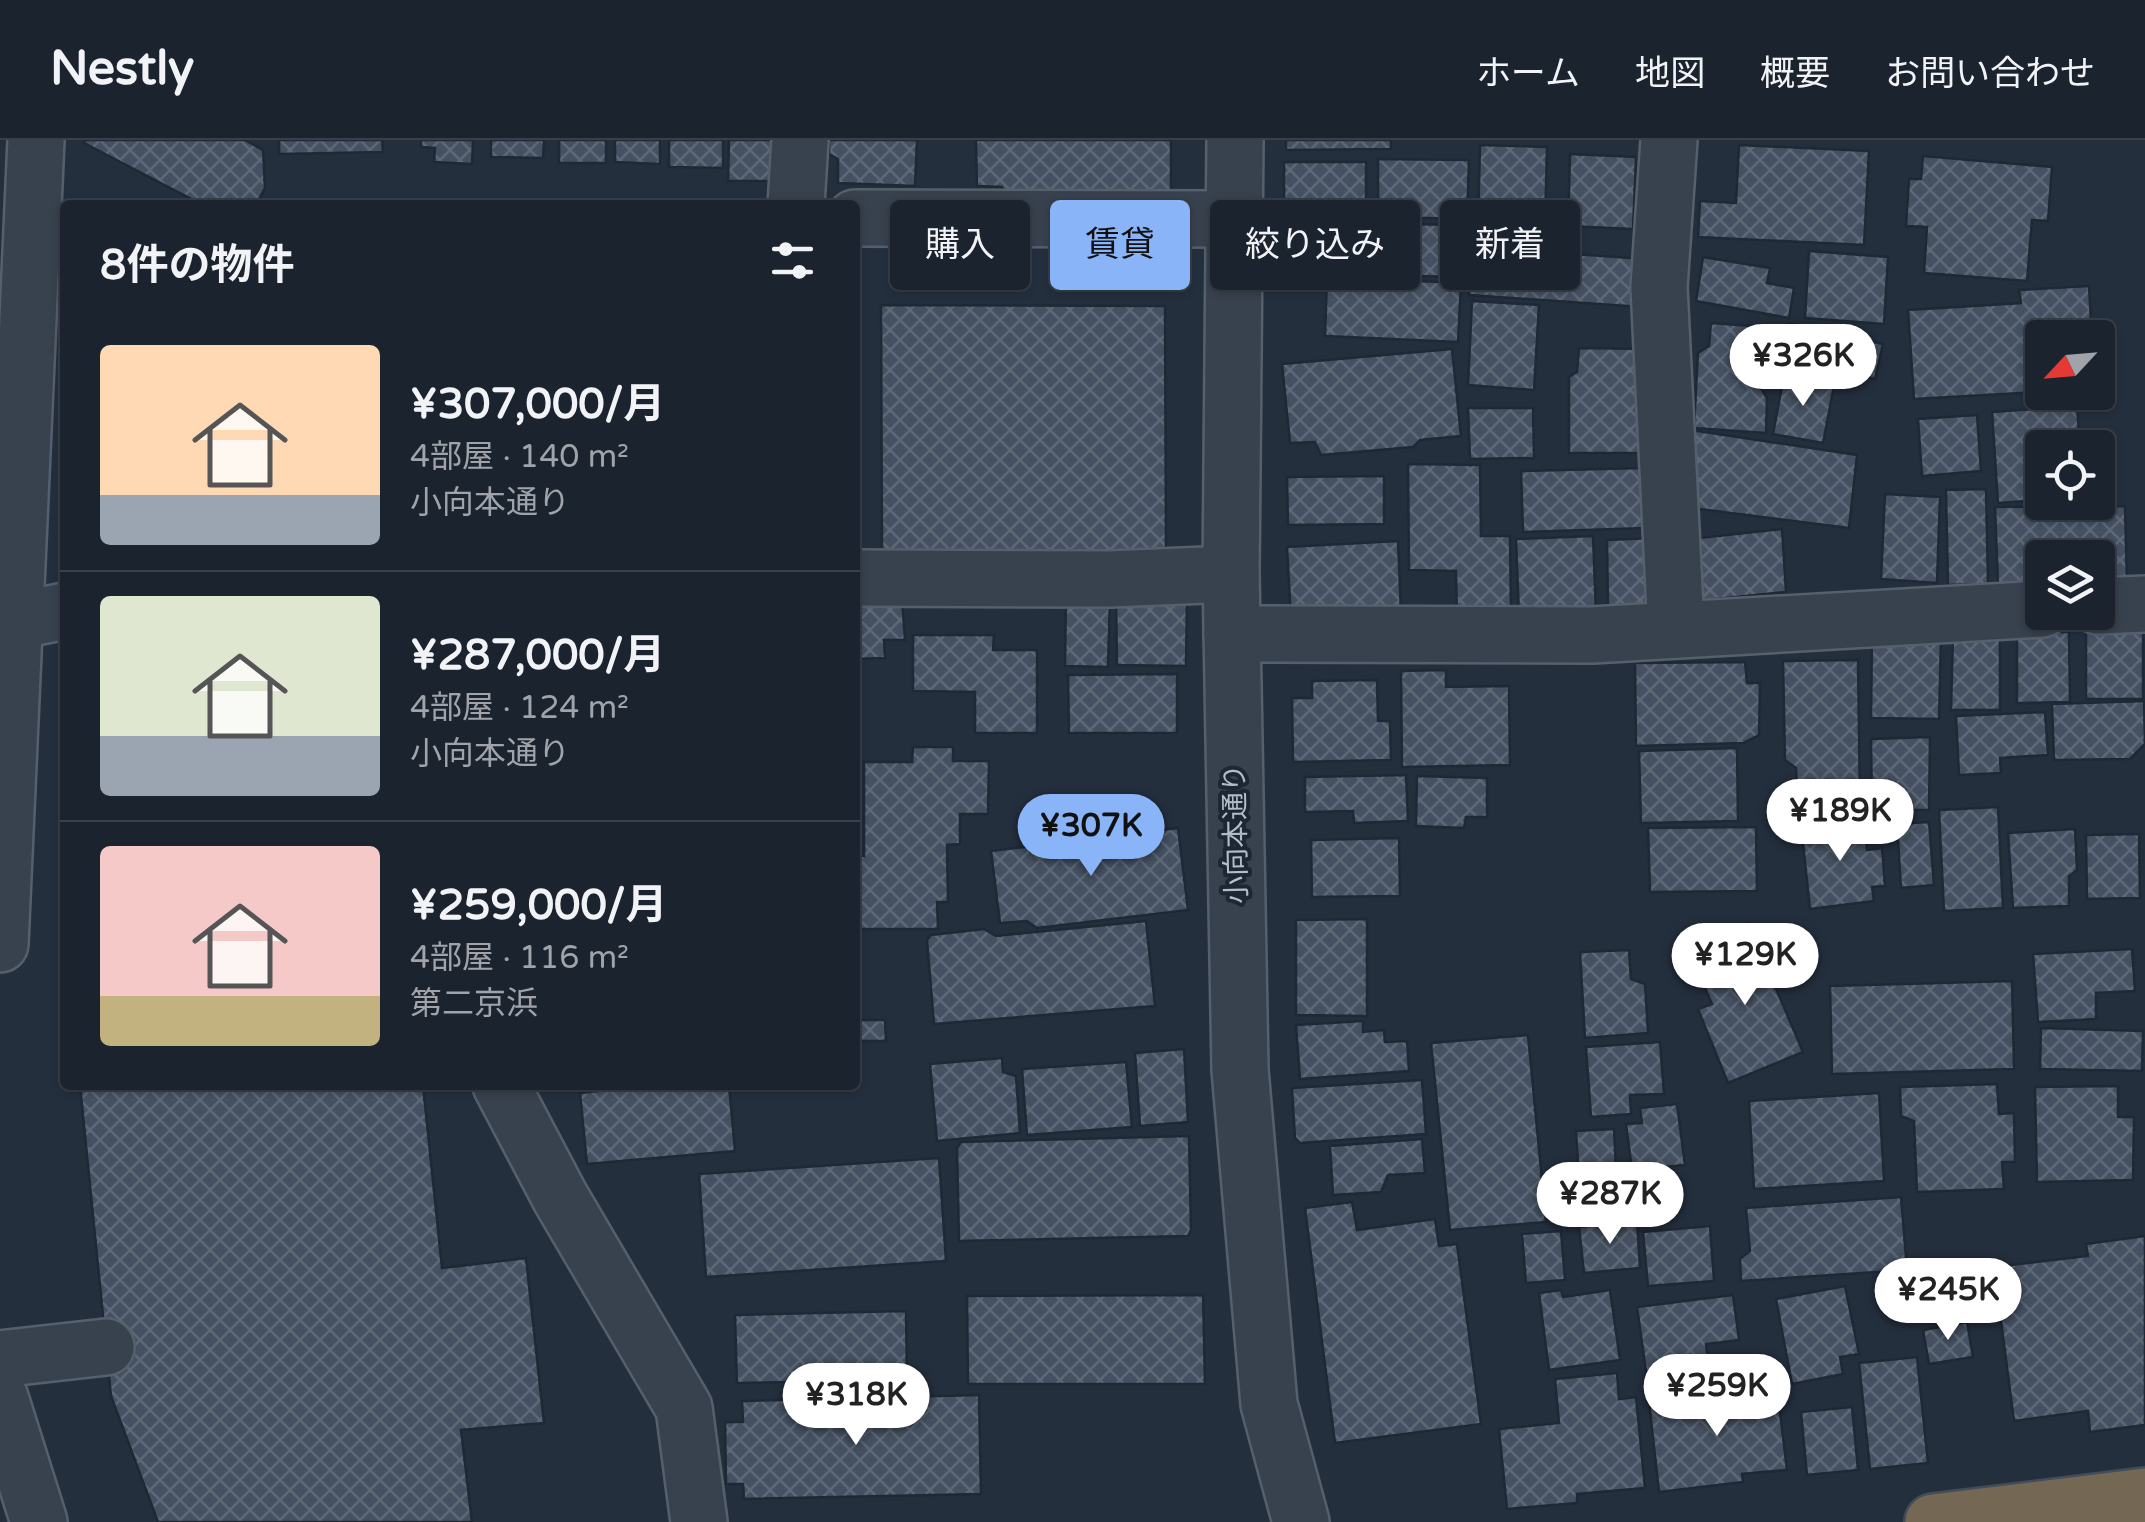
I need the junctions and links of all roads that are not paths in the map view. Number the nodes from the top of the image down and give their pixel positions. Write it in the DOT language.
graph roads {
  1 [pos="36,140"];
  2 [pos="800,140"];
  3 [pos="1235,140"];
  4 [pos="1669,140"];
  5 [pos="796,200"];
  6 [pos="1235,200"];
  7 [pos="860,218"];
  8 [pos="1210,219"];
  9 [pos="1234,290"];
  10 [pos="1231,574"];
  11 [pos="860,578"];
  12 [pos="2145,604"];
  13 [pos="2115,605"];
  14 [pos="2025,609"];
  15 [pos="26,618"];
  16 [pos="1676,630"];
  17 [pos="1232,634"];
  18 [pos="0,944"];
  19 [pos="504,1090"];
  20 [pos="106,1346"];
  21 [pos="0,1359"];
  22 [pos="0,1398"];
  23 [pos="2145,1496"];
  24 [pos="40,1522"];
  25 [pos="698,1522"];
  26 [pos="1301,1522"];
  27 [pos="1933,1522"];
  1 -- 15 [label="street"];
  2 -- 5 [label="street"];
  3 -- 6 [label="street, 小向本通り"];
  4 -- 16 [label="street"];
  7 -- 8 [label="street"];
  9 -- 10 [label="street, 小向本通り"];
  10 -- 11 [label="street"];
  10 -- 17 [label="street, 小向本通り"];
  12 -- 13 [label="street"];
  14 -- 16 [label="street"];
  15 -- 18 [label="street"];
  16 -- 17 [label="street"];
  17 -- 26 [label="street, 小向本通り"];
  19 -- 25 [label="street"];
  20 -- 21 [label="street"];
  22 -- 24 [label="street"];
  23 -- 27 [label="highway"];
}
